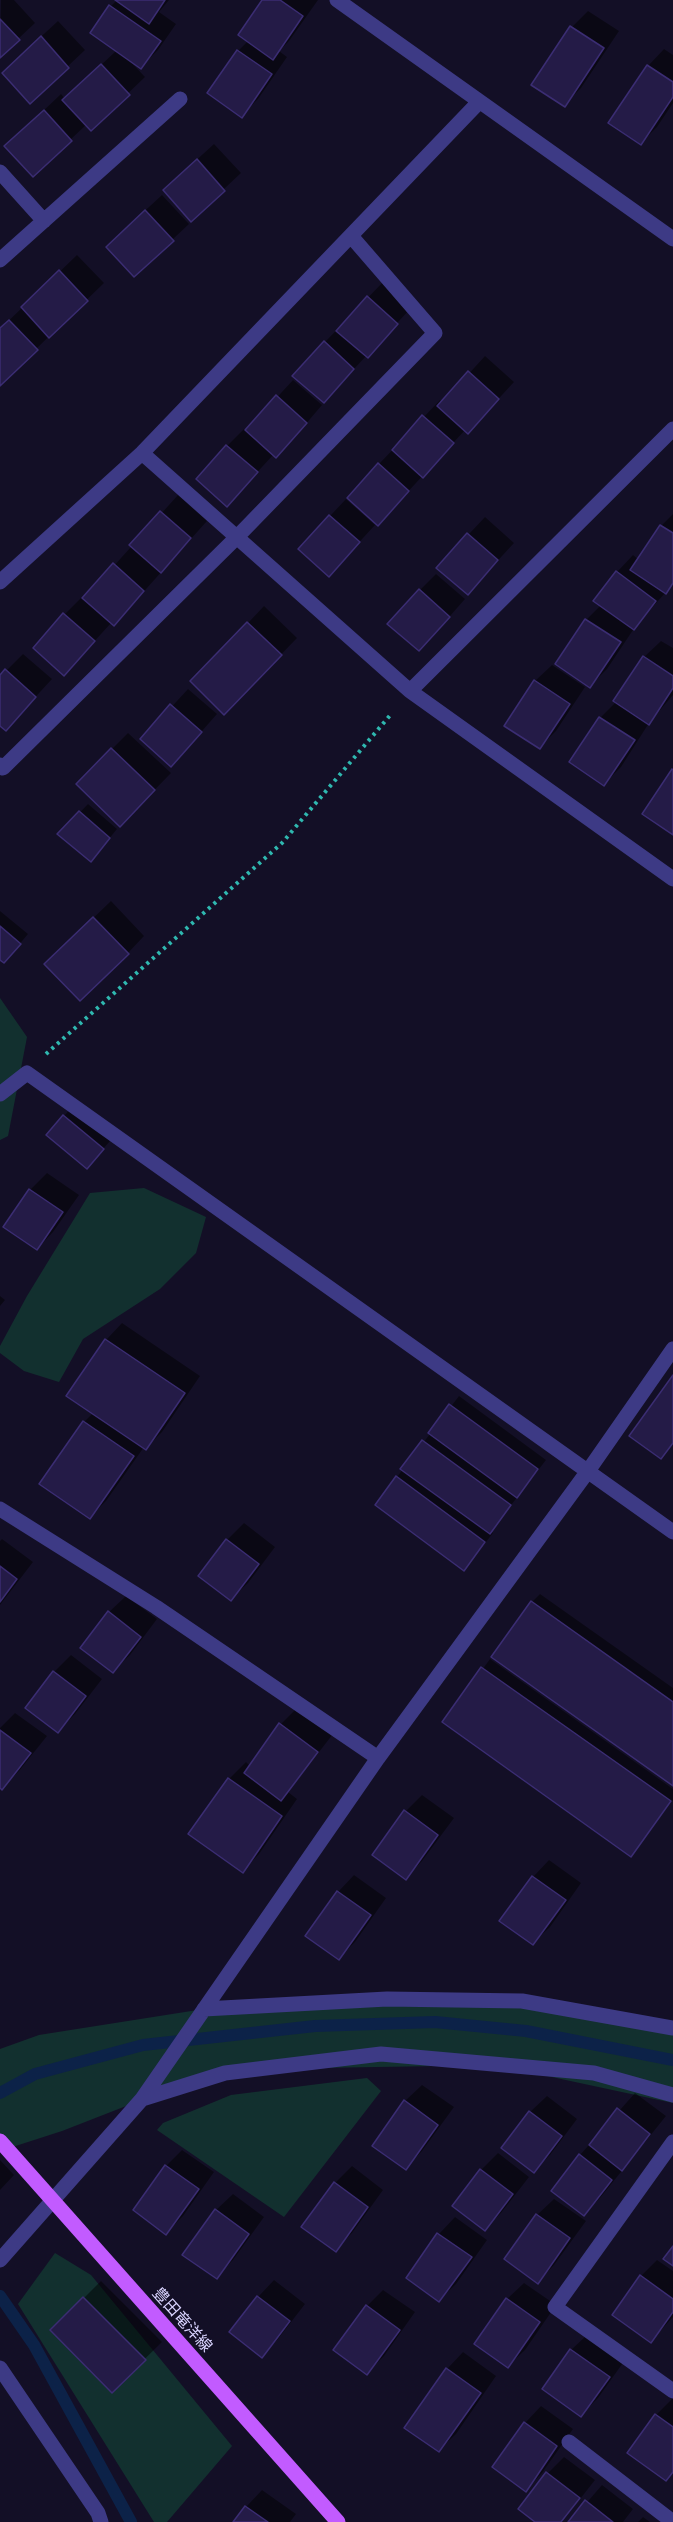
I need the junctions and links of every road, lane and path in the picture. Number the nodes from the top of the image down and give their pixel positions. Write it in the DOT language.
graph roads {
  1 [pos="338,0"];
  2 [pos="180,99"];
  3 [pos="479,102"];
  4 [pos="0,172"];
  5 [pos="44,221"];
  6 [pos="351,236"];
  7 [pos="673,239"];
  8 [pos="0,260"];
  9 [pos="673,429"];
  10 [pos="142,453"];
  11 [pos="236,538"];
  12 [pos="0,582"];
  13 [pos="410,692"];
  14 [pos="0,765"];
  15 [pos="673,879"];
  16 [pos="27,1072"];
  17 [pos="0,1094"];
  18 [pos="673,1349"];
  19 [pos="588,1471"];
  20 [pos="0,1509"];
  21 [pos="673,1532"];
  22 [pos="378,1758"];
  23 [pos="204,2009"];
  24 [pos="673,2028"];
  25 [pos="673,2095"];
  26 [pos="142,2099"];
  27 [pos="0,2142"];
  28 [pos="673,2142"];
  29 [pos="51,2199"];
  30 [pos="0,2260"];
  31 [pos="0,2368"];
  32 [pos="673,2391"];
  33 [pos="569,2442"];
  34 [pos="101,2522"];
  35 [pos="338,2522"];
  36 [pos="673,2522"];
  1 -- 3 [label="street"];
  2 -- 5 [label="street"];
  3 -- 6 [label="street"];
  3 -- 7 [label="street"];
  4 -- 5 [label="street"];
  5 -- 8 [label="street"];
  6 -- 10 [label="street"];
  6 -- 11 [label="street"];
  9 -- 13 [label="street"];
  10 -- 11 [label="street"];
  10 -- 12 [label="street"];
  11 -- 13 [label="street"];
  11 -- 14 [label="street"];
  13 -- 15 [label="street"];
  13 -- 16 [label="path"];
  16 -- 17 [label="street"];
  16 -- 19 [label="street"];
  18 -- 19 [label="street"];
  19 -- 21 [label="street"];
  19 -- 22 [label="street"];
  20 -- 22 [label="street"];
  22 -- 23 [label="street"];
  23 -- 24 [label="street"];
  23 -- 26 [label="street"];
  25 -- 26 [label="street"];
  26 -- 29 [label="street"];
  27 -- 29 [label="main road, 豊田竜洋線"];
  28 -- 32 [label="street"];
  29 -- 30 [label="street"];
  29 -- 35 [label="main road, 豊田竜洋線"];
  31 -- 34 [label="street"];
  33 -- 36 [label="street"];
}
